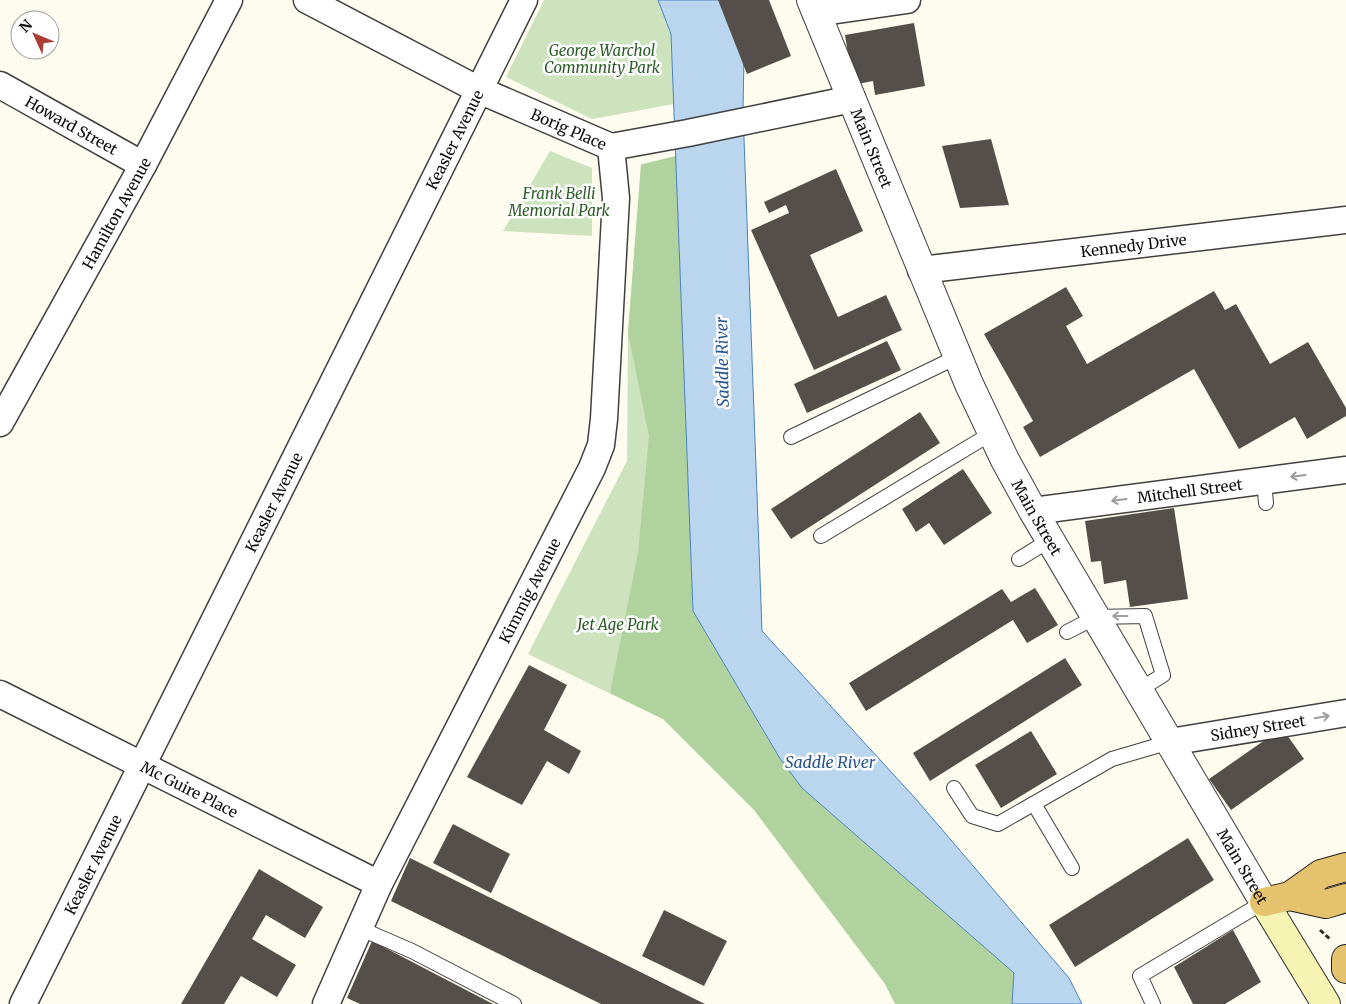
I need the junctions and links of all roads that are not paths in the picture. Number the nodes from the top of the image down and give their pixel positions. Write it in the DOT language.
graph roads {
  1 [pos="230,0"];
  2 [pos="307,0"];
  3 [pos="524,0"];
  4 [pos="907,0"];
  5 [pos="813,6"];
  6 [pos="0,85"];
  7 [pos="479,90"];
  8 [pos="852,99"];
  9 [pos="611,147"];
  10 [pos="143,165"];
  11 [pos="1346,220"];
  12 [pos="921,270"];
  13 [pos="957,356"];
  14 [pos="7,395"];
  15 [pos="0,423"];
  16 [pos="992,433"];
  17 [pos="791,437"];
  18 [pos="1346,470"];
  19 [pos="1033,511"];
  20 [pos="821,536"];
  21 [pos="1050,540"];
  22 [pos="1020,559"];
  23 [pos="1096,616"];
  24 [pos="1067,632"];
  25 [pos="1139,690"];
  26 [pos="0,694"];
  27 [pos="1346,713"];
  28 [pos="1170,742"];
  29 [pos="141,765"];
  30 [pos="954,788"];
  31 [pos="1034,804"];
  32 [pos="1072,868"];
  33 [pos="1346,868"];
  34 [pos="379,884"];
  35 [pos="1290,896"];
  36 [pos="1346,898"];
  37 [pos="1264,902"];
  38 [pos="360,928"];
  39 [pos="1339,950"];
  40 [pos="1346,969"];
  41 [pos="24,1004"];
  42 [pos="326,1004"];
  43 [pos="514,1004"];
  44 [pos="1153,1004"];
  45 [pos="1326,1004"];
  1 -- 10 [label="street, Hamilton Avenue"];
  2 -- 7 [label="street, Borig Place"];
  3 -- 7 [label="street, Keasler Avenue"];
  4 -- 5 [label="street"];
  5 -- 8 [label="street, Main Street"];
  6 -- 10 [label="street, Howard Street"];
  7 -- 9 [label="street, Borig Place"];
  7 -- 29 [label="street, Keasler Avenue"];
  8 -- 9 [label="street, Borig Place"];
  8 -- 12 [label="street, Main Street"];
  9 -- 34 [label="street, Kimmig Avenue"];
  10 -- 14 [label="street, Hamilton Avenue"];
  11 -- 12 [label="street, Kennedy Drive"];
  12 -- 13 [label="street, Main Street"];
  13 -- 16 [label="street, Main Street"];
  13 -- 17 [label="lane"];
  14 -- 15 [label="street, Hamilton Avenue"];
  16 -- 19 [label="street, Main Street"];
  16 -- 20 [label="lane"];
  18 -- 19 [label="street, Mitchell Street, one-way"];
  19 -- 21 [label="street, Main Street"];
  21 -- 22 [label="lane"];
  21 -- 23 [label="street, Main Street"];
  23 -- 24 [label="lane"];
  23 -- 25 [label="street, Main Street"];
  25 -- 23 [label="lane, one-way"];
  25 -- 28 [label="street, Main Street"];
  26 -- 29 [label="street, Mc Guire Place"];
  28 -- 27 [label="street, Sidney Street, one-way"];
  28 -- 31 [label="lane"];
  28 -- 37 [label="street, Main Street"];
  29 -- 34 [label="street, Mc Guire Place"];
  29 -- 41 [label="street, Keasler Avenue"];
  30 -- 31 [label="lane"];
  31 -- 32 [label="lane"];
  33 -- 35 [label="highway"];
  34 -- 38 [label="street, Kimmig Avenue"];
  35 -- 36 [label="highway"];
  35 -- 37 [label="highway"];
  37 -- 44 [label="lane"];
  37 -- 45 [label="main road, Main Street"];
  38 -- 42 [label="street, Kimmig Avenue"];
  38 -- 43 [label="lane"];
  39 -- 40 [label="highway"];
}
